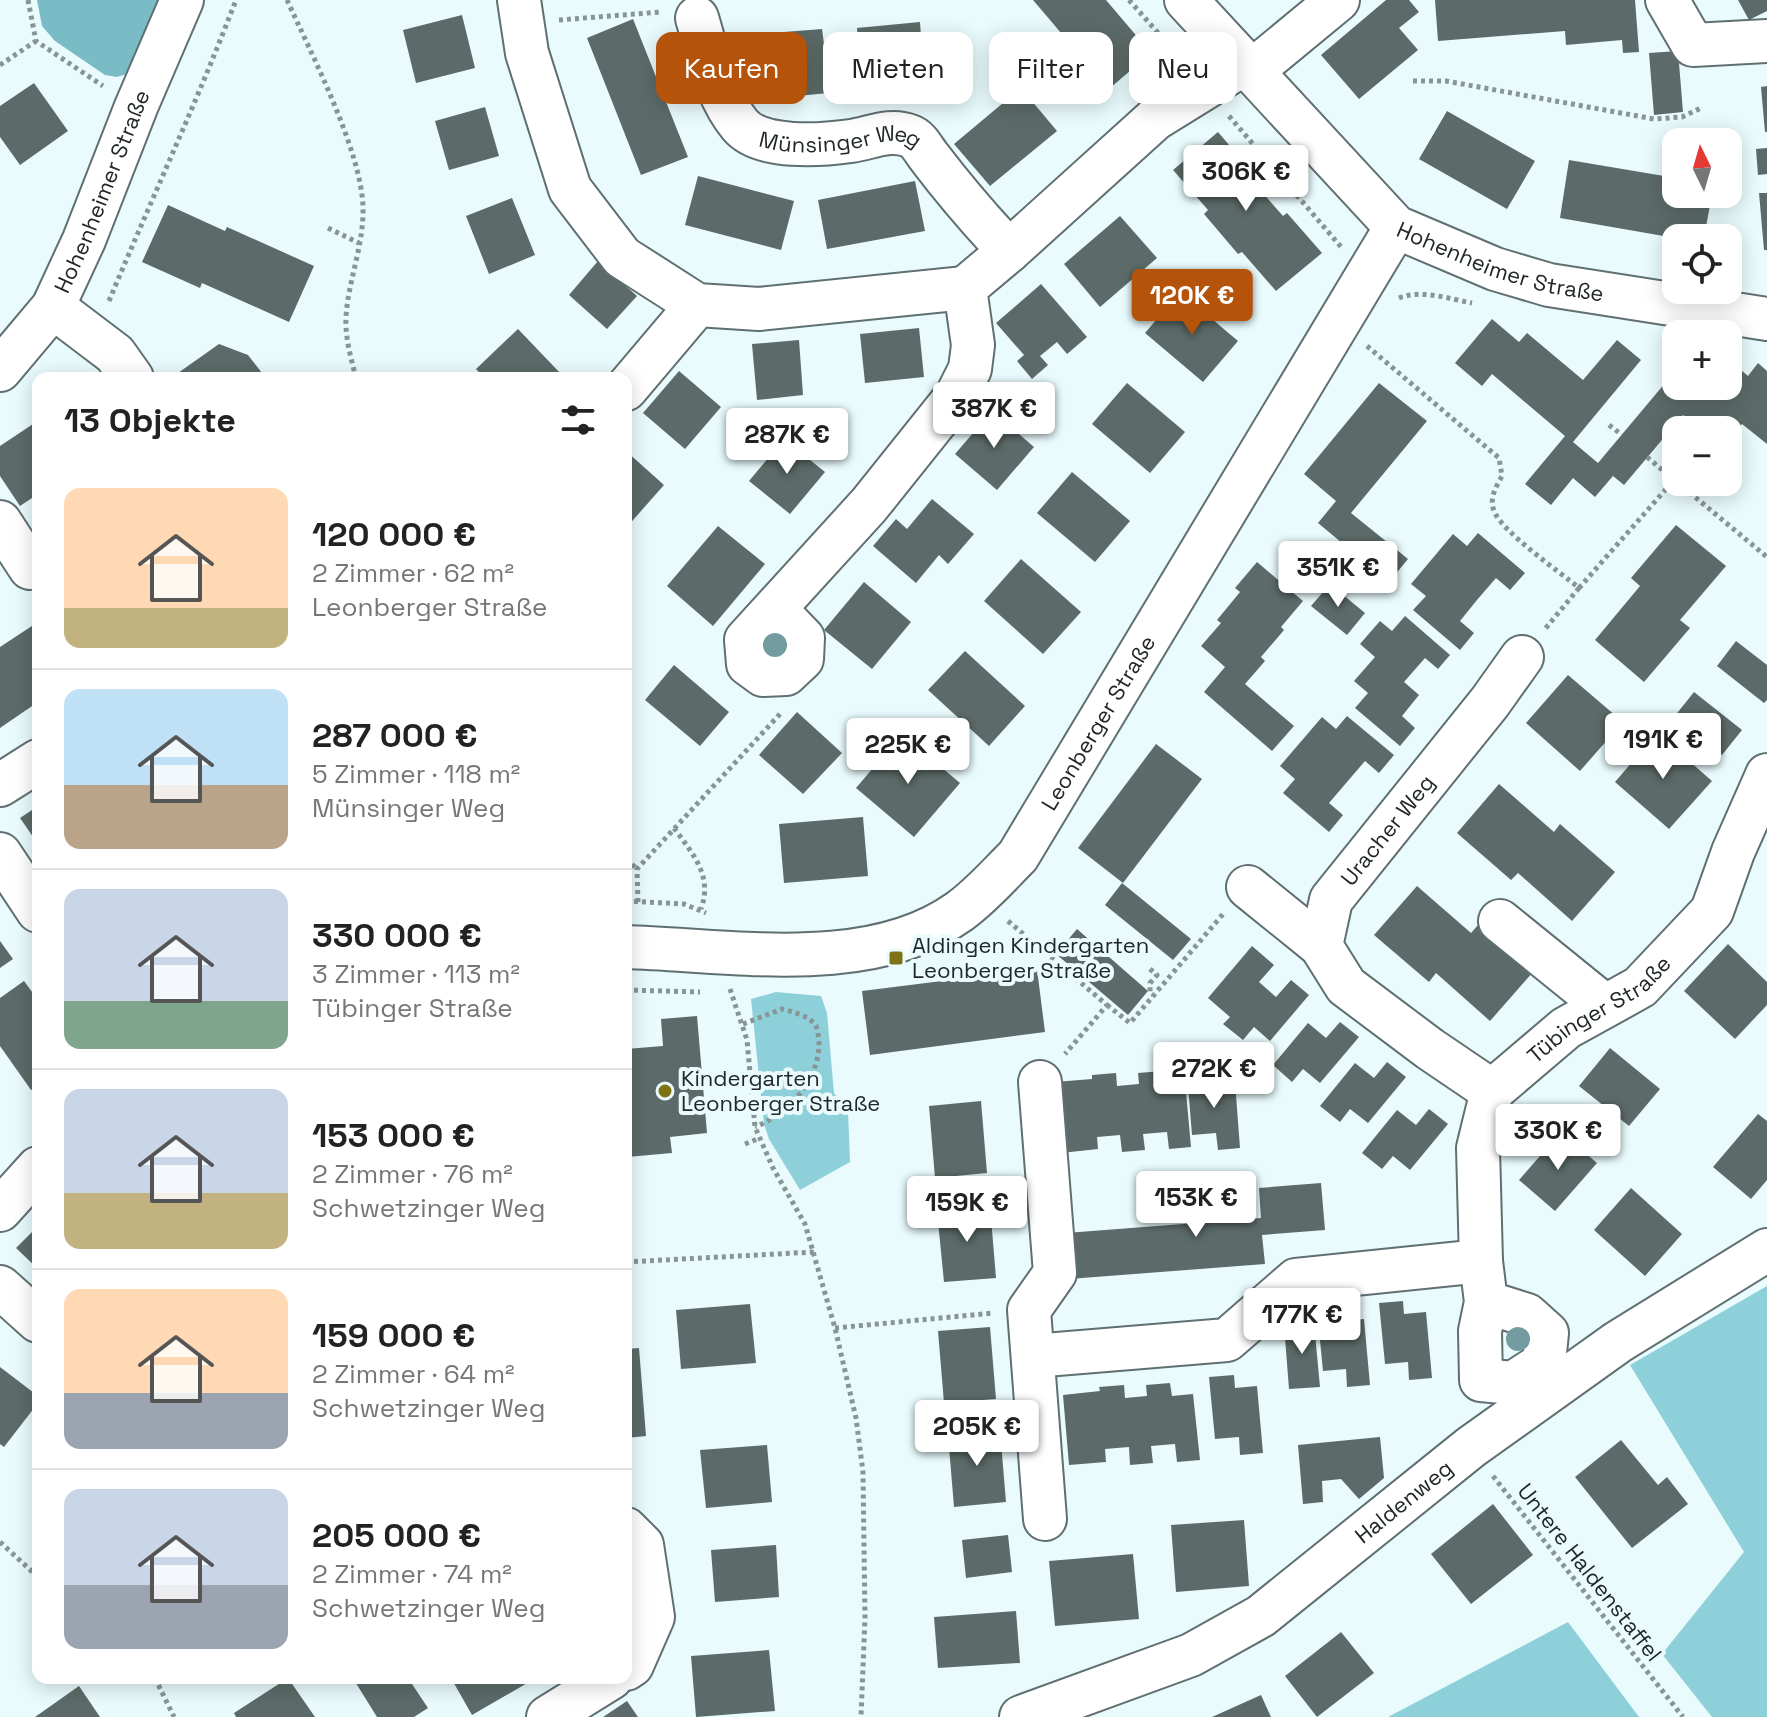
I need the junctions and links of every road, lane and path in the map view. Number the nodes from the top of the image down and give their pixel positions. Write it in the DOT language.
graph roads {
  1 [pos="28,0"];
  2 [pos="182,0"];
  3 [pos="236,0"];
  4 [pos="287,0"];
  5 [pos="1129,0"];
  6 [pos="1186,0"];
  7 [pos="1338,0"];
  8 [pos="1667,0"];
  9 [pos="520,11"];
  10 [pos="697,18"];
  11 [pos="1157,32"];
  12 [pos="36,41"];
  13 [pos="1767,41"];
  14 [pos="0,65"];
  15 [pos="1248,68"];
  16 [pos="1237,73"];
  17 [pos="1413,81"];
  18 [pos="1180,104"];
  19 [pos="1220,104"];
  20 [pos="136,107"];
  21 [pos="1701,108"];
  22 [pos="1396,227"];
  23 [pos="328,228"];
  24 [pos="359,243"];
  25 [pos="1009,251"];
  26 [pos="1366,274"];
  27 [pos="965,288"];
  28 [pos="697,305"];
  29 [pos="53,307"];
  30 [pos="1767,319"];
  31 [pos="91,336"];
  32 [pos="1366,345"];
  33 [pos="0,370"];
  34 [pos="128,372"];
  35 [pos="355,372"];
  36 [pos="632,382"];
  37 [pos="1609,425"];
  38 [pos="1622,435"];
  39 [pos="1647,457"];
  40 [pos="1662,469"];
  41 [pos="1662,496"];
  42 [pos="1694,496"];
  43 [pos="0,522"];
  44 [pos="1767,557"];
  45 [pos="30,568"];
  46 [pos="1579,588"];
  47 [pos="1522,657"];
  48 [pos="786,674"];
  49 [pos="32,765"];
  50 [pos="1767,775"];
  51 [pos="0,785"];
  52 [pos="674,828"];
  53 [pos="0,854"];
  54 [pos="632,864"];
  55 [pos="637,869"];
  56 [pos="1248,887"];
  57 [pos="979,896"];
  58 [pos="32,902"];
  59 [pos="632,902"];
  60 [pos="638,902"];
  61 [pos="701,909"];
  62 [pos="710,916"];
  63 [pos="1500,921"];
  64 [pos="1321,946"];
  65 [pos="632,947"];
  66 [pos="1150,969"];
  67 [pos="727,980"];
  68 [pos="1153,995"];
  69 [pos="1107,1005"];
  70 [pos="1605,1006"];
  71 [pos="743,1024"];
  72 [pos="1040,1082"];
  73 [pos="1492,1091"];
  74 [pos="755,1127"];
  75 [pos="760,1138"];
  76 [pos="745,1144"];
  77 [pos="32,1175"];
  78 [pos="0,1210"];
  79 [pos="1767,1250"];
  80 [pos="814,1252"];
  81 [pos="632,1262"];
  82 [pos="0,1287"];
  83 [pos="1029,1310"];
  84 [pos="32,1316"];
  85 [pos="835,1328"];
  86 [pos="1033,1356"];
  87 [pos="1471,1447"];
  88 [pos="1045,1519"];
  89 [pos="632,1535"];
  90 [pos="0,1542"];
  91 [pos="32,1571"];
  92 [pos="632,1665"];
  93 [pos="158,1684"];
  94 [pos="601,1684"];
  95 [pos="174,1717"];
  96 [pos="548,1717"];
  97 [pos="861,1717"];
  98 [pos="1021,1717"];
  99 [pos="1683,1717"];
  1 -- 12 [label="path"];
  2 -- 20 [label="street, Hohenheimer Straße"];
  3 -- 31 [label="path"];
  4 -- 24 [label="path"];
  5 -- 11 [label="path"];
  6 -- 15 [label="street, Hohenheimer Straße"];
  7 -- 15 [label="street"];
  8 -- 13 [label="street"];
  9 -- 10 [label="path"];
  9 -- 28 [label="street"];
  10 -- 25 [label="street, Münsinger Weg"];
  12 -- 14 [label="path"];
  12 -- 20 [label="path"];
  15 -- 16 [label="street"];
  15 -- 22 [label="street, Hohenheimer Straße"];
  17 -- 21 [label="path"];
  18 -- 25 [label="street"];
  19 -- 26 [label="path"];
  20 -- 29 [label="street, Hohenheimer Straße"];
  22 -- 26 [label="street, Leonberger Straße"];
  22 -- 30 [label="street, Hohenheimer Straße"];
  23 -- 24 [label="path"];
  24 -- 35 [label="path"];
  25 -- 27 [label="street"];
  26 -- 57 [label="street, Leonberger Straße"];
  27 -- 28 [label="street"];
  27 -- 48 [label="street"];
  28 -- 36 [label="street"];
  29 -- 31 [label="street"];
  29 -- 33 [label="street, Hohenheimer Straße"];
  31 -- 34 [label="street"];
  32 -- 46 [label="path"];
  37 -- 38 [label="path"];
  39 -- 40 [label="path"];
  41 -- 46 [label="path"];
  42 -- 44 [label="path"];
  43 -- 45 [label="street"];
  46 -- 47 [label="path"];
  47 -- 64 [label="street, Uracher Weg"];
  48 -- 52 [label="path"];
  49 -- 51 [label="street"];
  50 -- 70 [label="street, Tübinger Straße"];
  52 -- 55 [label="path"];
  52 -- 61 [label="path"];
  53 -- 58 [label="street"];
  54 -- 55 [label="path"];
  55 -- 60 [label="path"];
  56 -- 64 [label="street"];
  56 -- 68 [label="path"];
  57 -- 65 [label="street, Leonberger Straße"];
  57 -- 69 [label="path"];
  59 -- 60 [label="path"];
  60 -- 61 [label="path"];
  61 -- 62 [label="path"];
  63 -- 70 [label="street"];
  64 -- 73 [label="street"];
  66 -- 68 [label="path"];
  67 -- 71 [label="path"];
  68 -- 69 [label="path"];
  69 -- 72 [label="path"];
  70 -- 73 [label="street, Tübinger Straße"];
  71 -- 74 [label="path"];
  71 -- 74 [label="path"];
  72 -- 83 [label="street"];
  73 -- 86 [label="street"];
  74 -- 75 [label="path"];
  75 -- 76 [label="path"];
  75 -- 80 [label="path"];
  77 -- 78 [label="street"];
  79 -- 87 [label="street, Haldenweg"];
  80 -- 81 [label="path"];
  80 -- 85 [label="path"];
  82 -- 84 [label="street"];
  83 -- 85 [label="path"];
  83 -- 86 [label="street"];
  85 -- 97 [label="path"];
  86 -- 88 [label="street"];
  87 -- 98 [label="street, Haldenweg"];
  87 -- 99 [label="path, Untere Haldenstaffel"];
  89 -- 92 [label="street"];
  90 -- 91 [label="path"];
  93 -- 95 [label="path"];
  94 -- 96 [label="street"];
}
